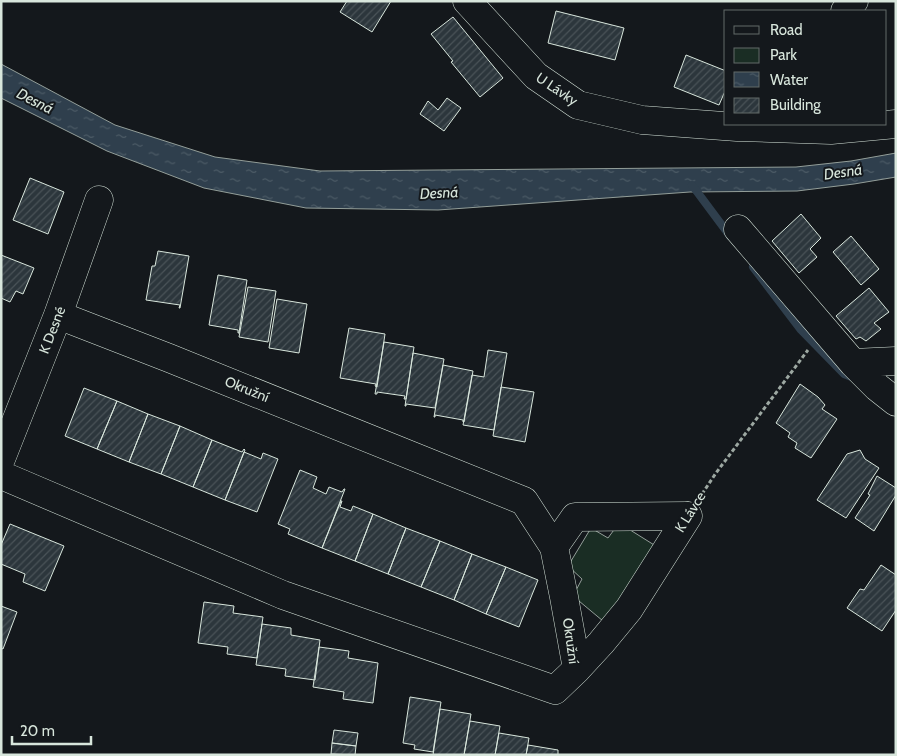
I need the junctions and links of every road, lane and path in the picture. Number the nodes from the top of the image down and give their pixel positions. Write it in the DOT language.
graph roads {
  1 [pos="467,1"];
  2 [pos="724,124"];
  3 [pos="739,125"];
  4 [pos="885,125"];
  5 [pos="99,200"];
  6 [pos="738,229"];
  7 [pos="58,315"];
  8 [pos="804,355"];
  9 [pos="896,360"];
  10 [pos="871,380"];
  11 [pos="1,459"];
  12 [pos="1,475"];
  13 [pos="688,516"];
  14 [pos="554,547"];
  15 [pos="577,669"];
  1 -- 2 [label="street, U Lávky"];
  3 -- 4 [label="street, U Lávky"];
  5 -- 7 [label="street, K Desné"];
  6 -- 10 [label="street"];
  7 -- 11 [label="street, K Desné"];
  7 -- 14 [label="street, Okružní"];
  8 -- 13 [label="path, K Lávce"];
  9 -- 10 [label="street"];
  12 -- 15 [label="street, Okružní"];
  13 -- 14 [label="street"];
  13 -- 15 [label="street, K Lávce"];
  14 -- 15 [label="street, Okružní"];
}
